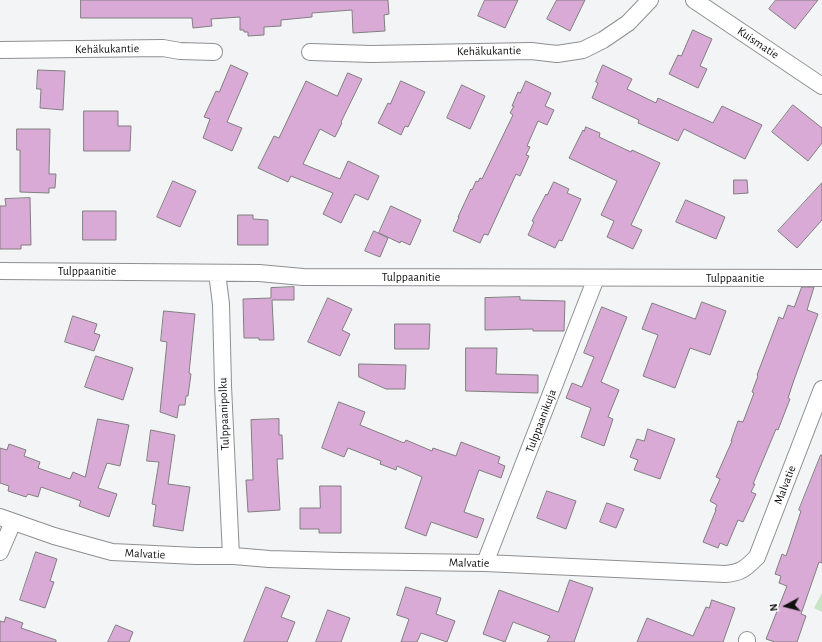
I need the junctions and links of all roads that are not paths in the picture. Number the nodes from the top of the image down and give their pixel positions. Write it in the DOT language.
graph roads {
  1 [pos="650,0"];
  2 [pos="694,0"];
  3 [pos="0,50"];
  4 [pos="214,52"];
  5 [pos="310,52"];
  6 [pos="822,86"];
  7 [pos="0,271"];
  8 [pos="217,273"];
  9 [pos="596,278"];
  10 [pos="822,278"];
  11 [pos="822,389"];
  12 [pos="7,519"];
  13 [pos="0,552"];
  14 [pos="231,556"];
  15 [pos="485,563"];
  1 -- 5 [label="street, Kehäkukantie"];
  2 -- 6 [label="street, Kuismatie"];
  3 -- 4 [label="street, Kehäkukantie"];
  7 -- 8 [label="street, Tulppaanitie"];
  8 -- 9 [label="street, Tulppaanitie"];
  8 -- 14 [label="street, Tulppaanipolku"];
  9 -- 10 [label="street, Tulppaanitie"];
  9 -- 15 [label="street, Tulppaanikuja"];
  11 -- 15 [label="street, Malvatie"];
  12 -- 13 [label="street"];
  12 -- 14 [label="street, Malvatie"];
  14 -- 15 [label="street, Malvatie"];
}
